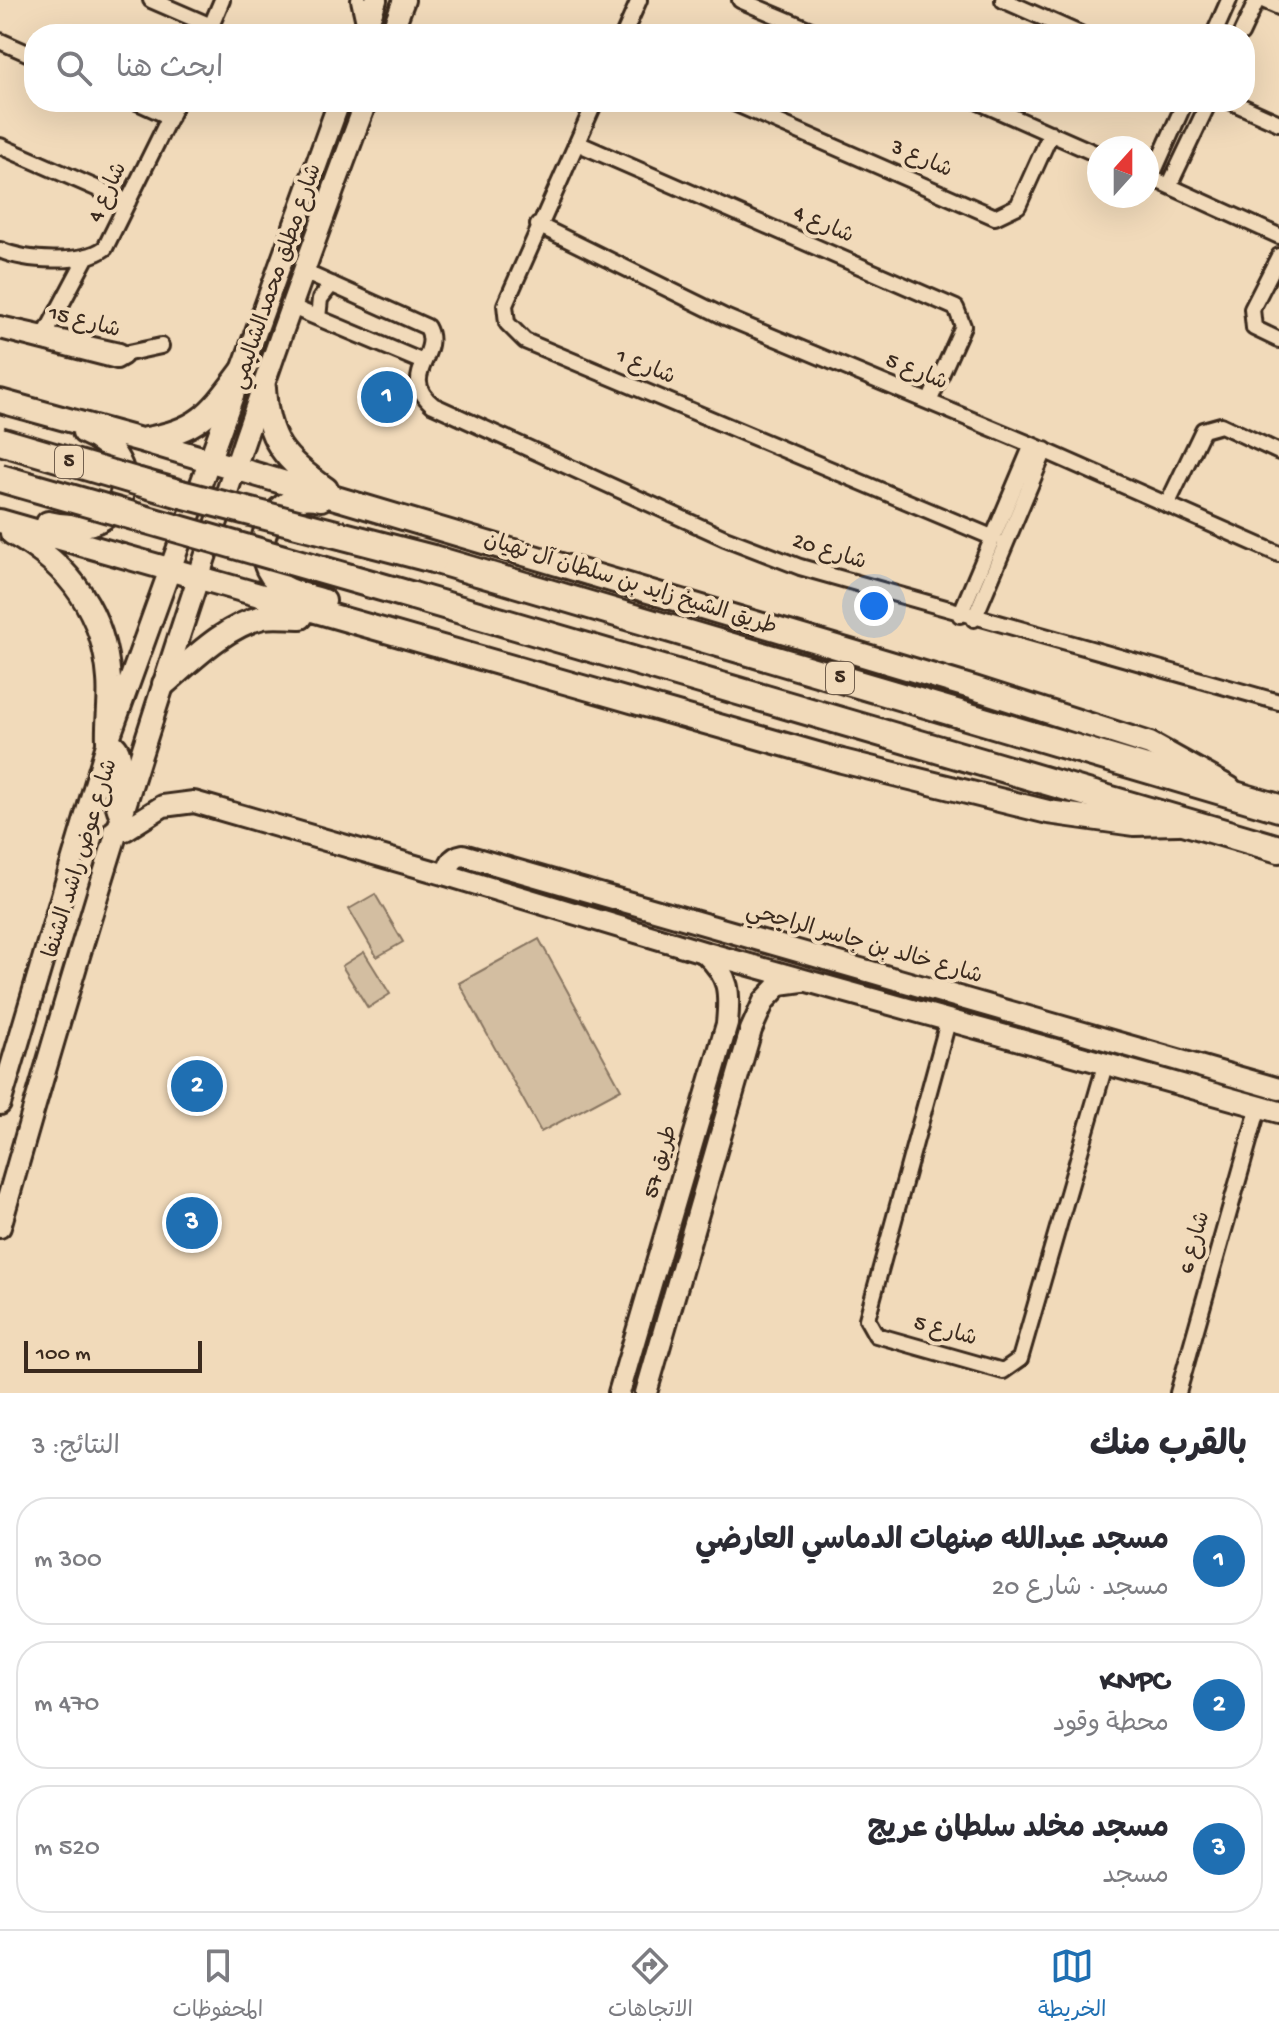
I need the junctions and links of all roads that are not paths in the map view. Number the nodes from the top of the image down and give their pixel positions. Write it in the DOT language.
graph roads {
  1 [pos="151,0"];
  2 [pos="222,0"];
  3 [pos="359,0"];
  4 [pos="376,0"];
  5 [pos="404,0"];
  6 [pos="639,0"];
  7 [pos="740,0"];
  8 [pos="1003,0"];
  9 [pos="1229,0"];
  10 [pos="1257,0"];
  11 [pos="1263,0"];
  12 [pos="1279,7"];
  13 [pos="197,24"];
  14 [pos="212,24"];
  15 [pos="363,24"];
  16 [pos="367,24"];
  17 [pos="395,24"];
  18 [pos="628,24"];
  19 [pos="796,24"];
  20 [pos="1057,24"];
  21 [pos="1218,24"];
  22 [pos="1246,24"];
  23 [pos="0,41"];
  24 [pos="24,52"];
  25 [pos="159,112"];
  26 [pos="172,112"];
  27 [pos="335,112"];
  28 [pos="362,112"];
  29 [pos="591,112"];
  30 [pos="755,112"];
  31 [pos="1002,112"];
  32 [pos="1180,112"];
  33 [pos="1204,112"];
  34 [pos="1254,112"];
  35 [pos="170,117"];
  36 [pos="1279,123"];
  37 [pos="1051,133"];
  38 [pos="577,143"];
  39 [pos="0,146"];
  40 [pos="323,146"];
  41 [pos="1087,150"];
  42 [pos="345,156"];
  43 [pos="1159,156"];
  44 [pos="1159,182"];
  45 [pos="1169,186"];
  46 [pos="128,202"];
  47 [pos="538,225"];
  48 [pos="1279,236"];
  49 [pos="0,250"];
  50 [pos="87,256"];
  51 [pos="1279,256"];
  52 [pos="304,272"];
  53 [pos="332,284"];
  54 [pos="292,307"];
  55 [pos="318,318"];
  56 [pos="0,324"];
  57 [pos="0,331"];
  58 [pos="45,335"];
  59 [pos="1279,340"];
  60 [pos="161,346"];
  61 [pos="124,354"];
  62 [pos="423,362"];
  63 [pos="246,366"];
  64 [pos="264,388"];
  65 [pos="929,402"];
  66 [pos="0,403"];
  67 [pos="141,440"];
  68 [pos="0,441"];
  69 [pos="1039,448"];
  70 [pos="1279,452"];
  71 [pos="211,461"];
  72 [pos="237,468"];
  73 [pos="0,478"];
  74 [pos="340,499"];
  75 [pos="1167,505"];
  76 [pos="194,506"];
  77 [pos="223,510"];
  78 [pos="0,511"];
  79 [pos="0,524"];
  80 [pos="994,538"];
  81 [pos="1279,554"];
  82 [pos="170,571"];
  83 [pos="584,572"];
  84 [pos="199,580"];
  85 [pos="967,617"];
  86 [pos="328,618"];
  87 [pos="564,679"];
  88 [pos="164,684"];
  89 [pos="1279,702"];
  90 [pos="108,741"];
  91 [pos="1247,800"];
  92 [pos="1279,808"];
  93 [pos="1182,822"];
  94 [pos="117,823"];
  95 [pos="1279,849"];
  96 [pos="450,876"];
  97 [pos="703,952"];
  98 [pos="811,980"];
  99 [pos="949,1018"];
  100 [pos="727,1024"];
  101 [pos="751,1030"];
  102 [pos="1106,1062"];
  103 [pos="1279,1089"];
  104 [pos="0,1105"];
  105 [pos="1269,1109"];
  106 [pos="0,1194"];
  107 [pos="0,1227"];
  108 [pos="619,1393"];
  109 [pos="646,1393"];
  110 [pos="1178,1393"];
  1 -- 13 [label="street"];
  2 -- 14 [label="street"];
  3 -- 15 [label="street"];
  4 -- 16 [label="street"];
  5 -- 17 [label="street"];
  6 -- 18 [label="street"];
  7 -- 19 [label="street"];
  8 -- 20 [label="street"];
  9 -- 21 [label="street"];
  10 -- 22 [label="street"];
  11 -- 12 [label="street"];
  23 -- 24 [label="street"];
  25 -- 35 [label="street"];
  26 -- 35 [label="street, شارع 4"];
  27 -- 40 [label="street, شارع مطلق محمدالشاليمي"];
  28 -- 42 [label="street, شارع مطلق محمدالشاليمي"];
  29 -- 38 [label="street, شارع 1"];
  30 -- 37 [label="street, شارع 3"];
  31 -- 37 [label="street"];
  32 -- 43 [label="street"];
  33 -- 45 [label="street"];
  34 -- 36 [label="street"];
  35 -- 46 [label="street, شارع 4"];
  37 -- 41 [label="street"];
  38 -- 47 [label="street, شارع 1"];
  38 -- 65 [label="street, شارع 4"];
  39 -- 46 [label="street"];
  40 -- 42 [label="street"];
  40 -- 63 [label="street, شارع مطلق محمدالشاليمي"];
  42 -- 52 [label="street, شارع مطلق محمدالشاليمي"];
  44 -- 45 [label="street"];
  45 -- 48 [label="street"];
  46 -- 50 [label="street, شارع 4"];
  47 -- 65 [label="street, شارع 5"];
  47 -- 80 [label="street, شارع 1"];
  49 -- 50 [label="street"];
  50 -- 58 [label="street"];
  51 -- 59 [label="street"];
  52 -- 53 [label="street, شارع 20"];
  52 -- 54 [label="street, شارع مطلق محمدالشاليمي"];
  53 -- 55 [label="street"];
  53 -- 62 [label="street, شارع 20"];
  54 -- 55 [label="street"];
  54 -- 64 [label="street, شارع مطلق محمدالشاليمي"];
  55 -- 62 [label="street"];
  56 -- 58 [label="street, شارع 15"];
  57 -- 61 [label="street, شارع 15"];
  58 -- 61 [label="street, شارع 15"];
  60 -- 61 [label="street"];
  62 -- 85 [label="street, شارع 20"];
  63 -- 67 [label="main road"];
  63 -- 71 [label="street, شارع مطلق محمدالشاليمي"];
  64 -- 72 [label="street, شارع مطلق محمدالشاليمي"];
  64 -- 74 [label="main road"];
  65 -- 69 [label="street, شارع 5"];
  66 -- 67 [label="main road, طريق الشيخ زايد بن سلطان آل نهيان"];
  66 -- 78 [label="main road"];
  67 -- 71 [label="main road, طريق الشيخ زايد بن سلطان آل نهيان"];
  68 -- 91 [label="highway, طريق الشيخ زايد بن سلطان آل نهيان / 5, bridge"];
  69 -- 75 [label="street, شارع 5"];
  69 -- 80 [label="street"];
  69 -- 85 [label="street"];
  70 -- 75 [label="street"];
  71 -- 72 [label="main road, طريق الشيخ زايد بن سلطان آل نهيان"];
  71 -- 76 [label="street, شارع مطلق محمدالشاليمي"];
  72 -- 74 [label="main road, طريق الشيخ زايد بن سلطان آل نهيان"];
  72 -- 77 [label="street, شارع مطلق محمدالشاليمي"];
  73 -- 93 [label="highway, 5, bridge"];
  74 -- 83 [label="main road, طريق الشيخ زايد بن سلطان آل نهيان"];
  75 -- 81 [label="street, شارع 5"];
  76 -- 82 [label="street, شارع عوض راشد الشنفا"];
  77 -- 84 [label="street, شارع عوض راشد الشنفا"];
  79 -- 82 [label="main road"];
  79 -- 90 [label="main road"];
  80 -- 85 [label="street"];
  82 -- 84 [label="main road"];
  82 -- 90 [label="street, شارع عوض راشد الشنفا"];
  83 -- 87 [label="main road"];
  83 -- 91 [label="main road, طريق الشيخ زايد بن سلطان آل نهيان"];
  84 -- 86 [label="main road"];
  84 -- 88 [label="street, شارع عوض راشد الشنفا"];
  85 -- 89 [label="street, شارع 20"];
  86 -- 87 [label="main road"];
  86 -- 88 [label="main road"];
  87 -- 93 [label="main road"];
  88 -- 94 [label="street, شارع عوض راشد الشنفا"];
  90 -- 94 [label="street"];
  90 -- 104 [label="street, شارع عوض راشد الشنفا"];
  91 -- 92 [label="highway, طريق الشيخ زايد بن سلطان آل نهيان / 5"];
  93 -- 95 [label="highway, 5"];
  94 -- 96 [label="street"];
  94 -- 107 [label="street, شارع عوض راشد الشنفا"];
  96 -- 97 [label="street"];
  96 -- 103 [label="street, شارع خالد بن جاسر الراجحي"];
  97 -- 98 [label="street"];
  97 -- 100 [label="street, طريق 57"];
  98 -- 99 [label="street"];
  98 -- 101 [label="street"];
  99 -- 102 [label="street"];
  99 -- 102 [label="street, شارع 5"];
  100 -- 101 [label="street"];
  100 -- 108 [label="street, طريق 57"];
  101 -- 109 [label="street"];
  102 -- 105 [label="street"];
  104 -- 106 [label="street"];
  105 -- 110 [label="street, شارع 6"];
}
